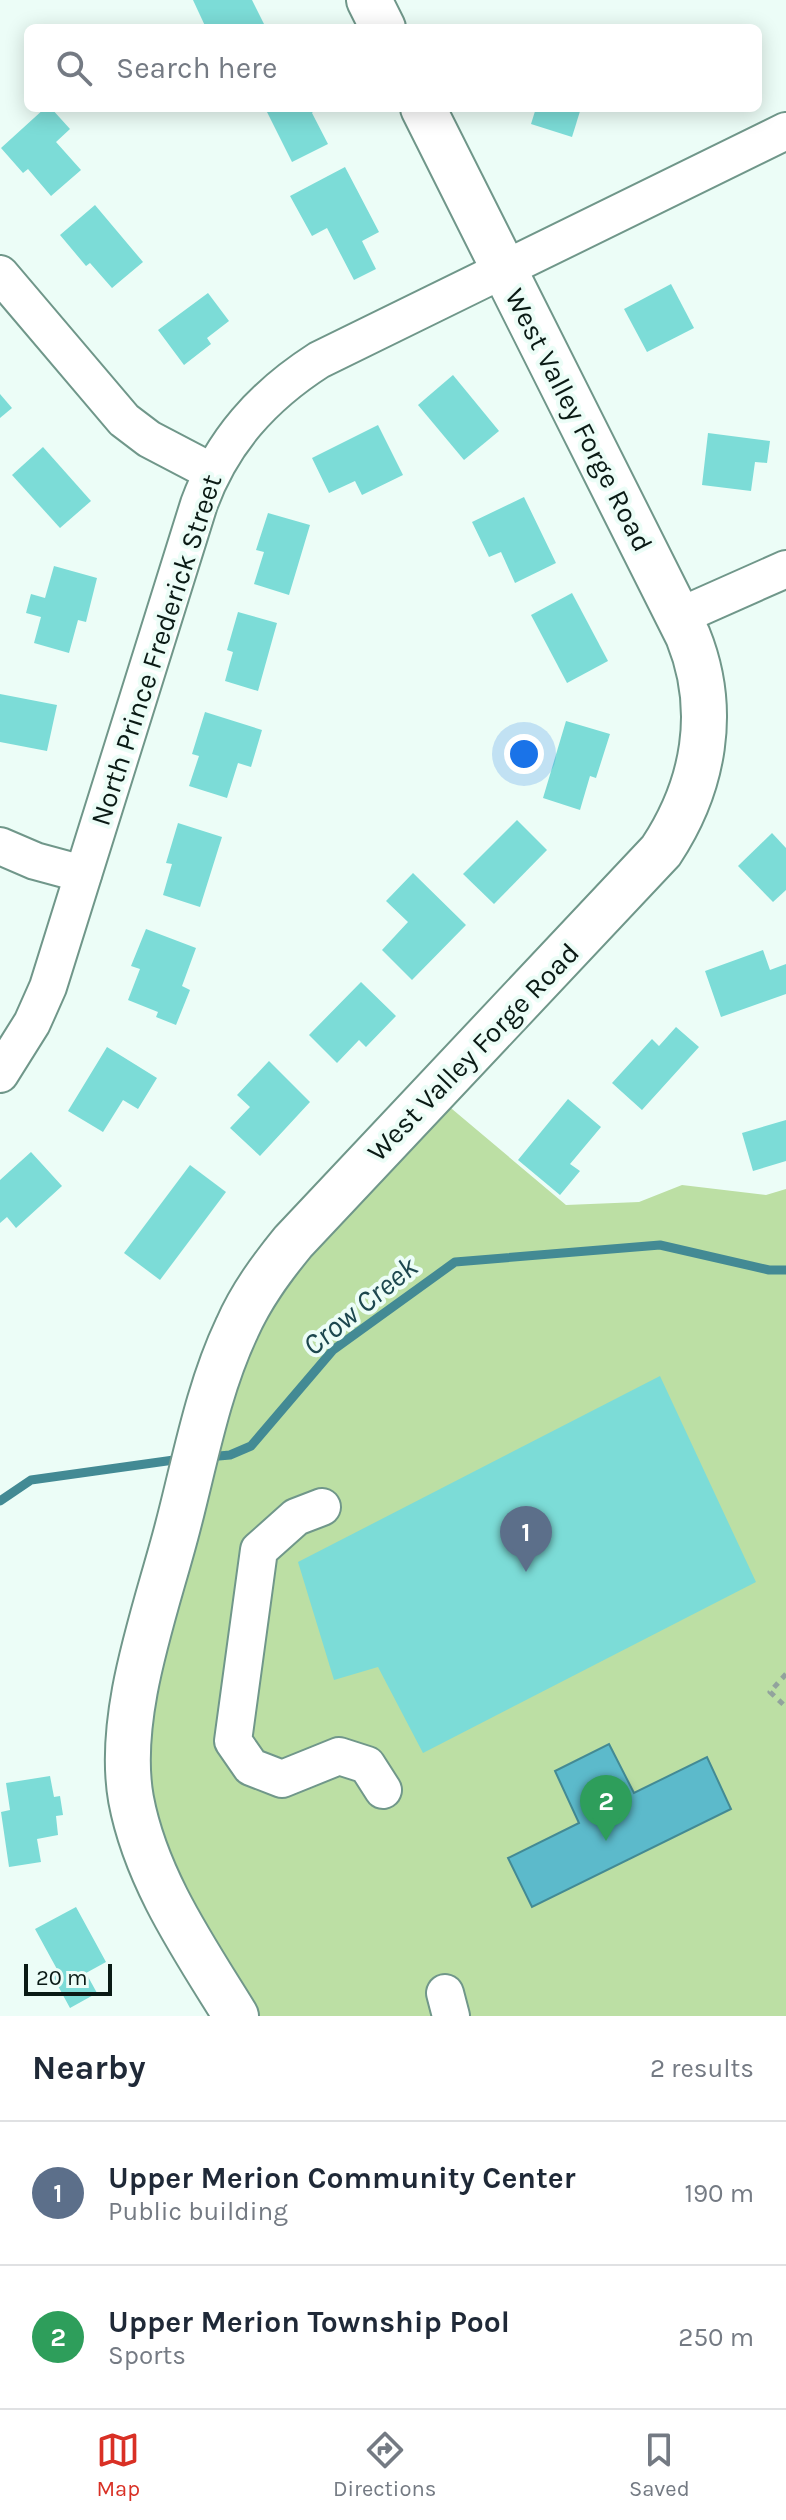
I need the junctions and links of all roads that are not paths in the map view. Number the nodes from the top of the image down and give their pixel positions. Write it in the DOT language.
graph roads {
  1 [pos="369,0"];
  2 [pos="381,24"];
  3 [pos="425,112"];
  4 [pos="786,131"];
  5 [pos="504,269"];
  6 [pos="0,274"];
  7 [pos="212,472"];
  8 [pos="786,569"];
  9 [pos="678,617"];
  10 [pos="0,846"];
  11 [pos="83,874"];
  12 [pos="0,1074"];
  13 [pos="322,1507"];
  14 [pos="383,1790"];
  15 [pos="236,2016"];
  1 -- 2 [label="main road"];
  3 -- 5 [label="main road, West Valley Forge Road"];
  4 -- 5 [label="street, North Prince Frederick Street"];
  5 -- 7 [label="street, North Prince Frederick Street"];
  5 -- 9 [label="main road, West Valley Forge Road"];
  6 -- 7 [label="street"];
  7 -- 11 [label="street, North Prince Frederick Street"];
  8 -- 9 [label="street"];
  9 -- 15 [label="main road, West Valley Forge Road"];
  10 -- 11 [label="street"];
  11 -- 12 [label="street, North Prince Frederick Street"];
  13 -- 14 [label="street"];
}
